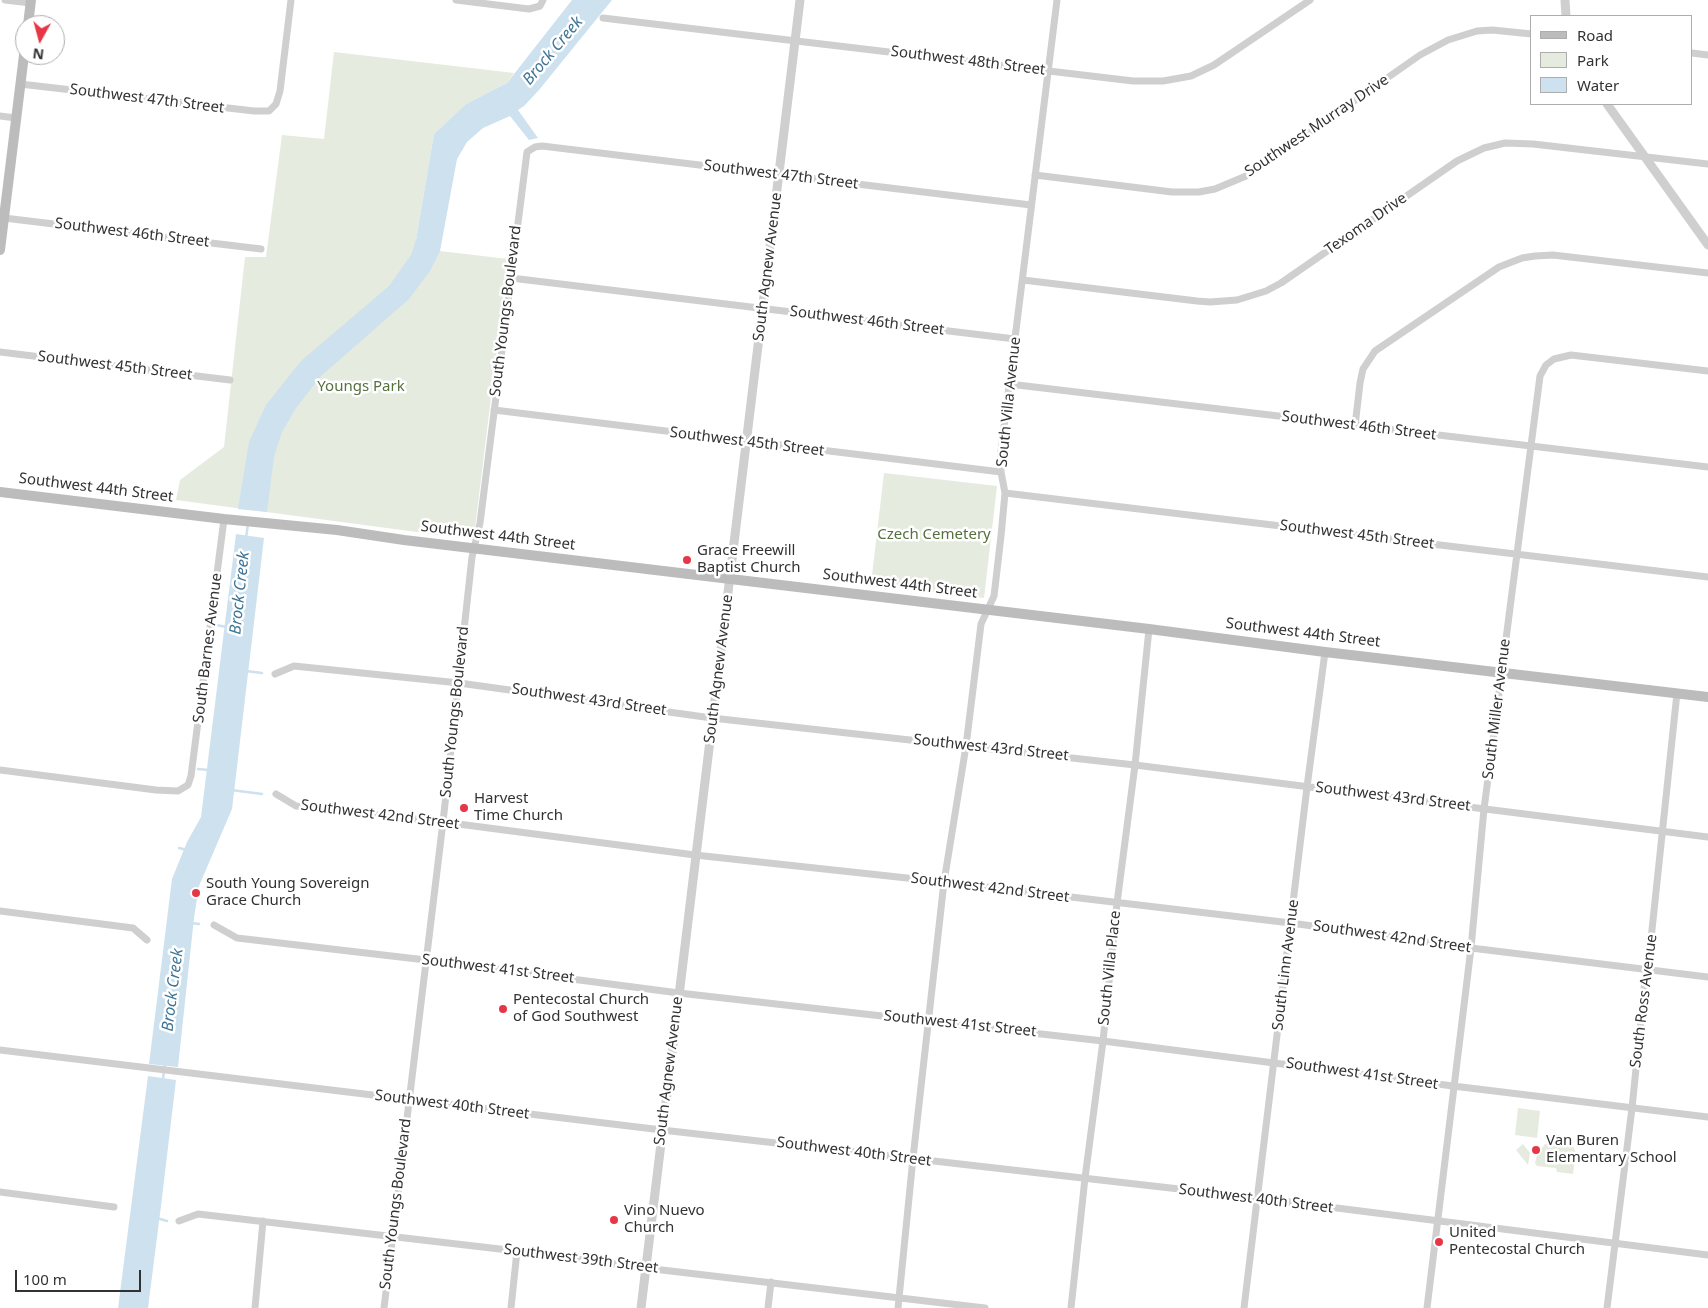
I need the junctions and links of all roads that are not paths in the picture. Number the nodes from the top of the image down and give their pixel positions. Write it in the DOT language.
graph roads {
  1 [pos="6,0"];
  2 [pos="291,0"];
  3 [pos="456,0"];
  4 [pos="800,0"];
  5 [pos="1057,0"];
  6 [pos="1310,0"];
  7 [pos="1564,0"];
  8 [pos="31,2"];
  9 [pos="542,3"];
  10 [pos="29,15"];
  11 [pos="1566,15"];
  12 [pos="603,18"];
  13 [pos="1530,34"];
  14 [pos="795,41"];
  15 [pos="1693,53"];
  16 [pos="1708,55"];
  17 [pos="23,65"];
  18 [pos="1048,71"];
  19 [pos="20,84"];
  20 [pos="1608,105"];
  21 [pos="0,116"];
  22 [pos="16,118"];
  23 [pos="530,149"];
  24 [pos="1646,156"];
  25 [pos="1708,164"];
  26 [pos="778,175"];
  27 [pos="1035,175"];
  28 [pos="1031,204"];
  29 [pos="4,218"];
  30 [pos="1708,245"];
  31 [pos="260,248"];
  32 [pos="0,250"];
  33 [pos="1708,273"];
  34 [pos="511,278"];
  35 [pos="1023,280"];
  36 [pos="764,309"];
  37 [pos="1015,338"];
  38 [pos="0,352"];
  39 [pos="1708,371"];
  40 [pos="230,380"];
  41 [pos="1009,384"];
  42 [pos="494,410"];
  43 [pos="1355,426"];
  44 [pos="747,442"];
  45 [pos="1530,446"];
  46 [pos="1708,467"];
  47 [pos="1001,472"];
  48 [pos="0,492"];
  49 [pos="1005,493"];
  50 [pos="224,520"];
  51 [pos="474,548"];
  52 [pos="1518,554"];
  53 [pos="1708,577"];
  54 [pos="730,578"];
  55 [pos="987,610"];
  56 [pos="1149,629"];
  57 [pos="1325,652"];
  58 [pos="1502,672"];
  59 [pos="275,674"];
  60 [pos="459,683"];
  61 [pos="1677,693"];
  62 [pos="1708,697"];
  63 [pos="712,718"];
  64 [pos="966,746"];
  65 [pos="1135,765"];
  66 [pos="0,770"];
  67 [pos="1307,787"];
  68 [pos="276,794"];
  69 [pos="1484,809"];
  70 [pos="443,822"];
  71 [pos="1662,832"];
  72 [pos="1708,837"];
  73 [pos="695,855"];
  74 [pos="944,882"];
  75 [pos="1117,903"];
  76 [pos="0,911"];
  77 [pos="1291,923"];
  78 [pos="214,925"];
  79 [pos="147,940"];
  80 [pos="1471,948"];
  81 [pos="426,960"];
  82 [pos="1647,969"];
  83 [pos="1708,977"];
  84 [pos="679,993"];
  85 [pos="928,1021"];
  86 [pos="1103,1041"];
  87 [pos="0,1050"];
  88 [pos="1274,1062"];
  89 [pos="1453,1086"];
  90 [pos="408,1099"];
  91 [pos="1632,1108"];
  92 [pos="1708,1117"];
  93 [pos="662,1130"];
  94 [pos="912,1158"];
  95 [pos="1085,1178"];
  96 [pos="0,1192"];
  97 [pos="1258,1198"];
  98 [pos="114,1207"];
  99 [pos="179,1221"];
  100 [pos="263,1222"];
  101 [pos="1437,1222"];
  102 [pos="394,1236"];
  103 [pos="1615,1244"];
  104 [pos="517,1251"];
  105 [pos="1708,1255"];
  106 [pos="645,1268"];
  107 [pos="772,1282"];
  108 [pos="899,1298"];
  109 [pos="255,1308"];
  110 [pos="384,1308"];
  111 [pos="510,1308"];
  112 [pos="640,1308"];
  113 [pos="768,1308"];
  114 [pos="898,1308"];
  115 [pos="985,1308"];
  116 [pos="1071,1308"];
  117 [pos="1244,1308"];
  118 [pos="1427,1308"];
  119 [pos="1607,1308"];
  1 -- 8 [label="street"];
  2 -- 19 [label="street, Southwest 47th Street"];
  3 -- 9 [label="street"];
  4 -- 14 [label="street, South Agnew Avenue"];
  5 -- 18 [label="street, South Villa Avenue"];
  6 -- 18 [label="street, Southwest 48th Street"];
  7 -- 11 [label="street"];
  8 -- 10 [label="main road"];
  12 -- 14 [label="street, Southwest 48th Street"];
  13 -- 27 [label="street, Southwest Murray Drive"];
  14 -- 18 [label="street, Southwest 48th Street"];
  14 -- 26 [label="street, South Agnew Avenue"];
  15 -- 16 [label="street"];
  17 -- 19 [label="main road"];
  18 -- 27 [label="street, South Villa Avenue"];
  19 -- 22 [label="main road"];
  20 -- 24 [label="street"];
  21 -- 22 [label="street"];
  22 -- 29 [label="main road"];
  23 -- 26 [label="street, Southwest 47th Street"];
  23 -- 34 [label="street, South Youngs Boulevard"];
  24 -- 25 [label="street, Texoma Drive"];
  24 -- 30 [label="street"];
  24 -- 35 [label="street, Texoma Drive"];
  26 -- 28 [label="street, Southwest 47th Street"];
  26 -- 36 [label="street, South Agnew Avenue"];
  27 -- 28 [label="street, South Villa Avenue"];
  28 -- 35 [label="street, South Villa Avenue"];
  29 -- 31 [label="street, Southwest 46th Street"];
  29 -- 32 [label="main road"];
  33 -- 43 [label="street"];
  34 -- 36 [label="street, Southwest 46th Street"];
  34 -- 42 [label="street, South Youngs Boulevard"];
  35 -- 37 [label="street, South Villa Avenue"];
  36 -- 37 [label="street, Southwest 46th Street"];
  36 -- 44 [label="street, South Agnew Avenue"];
  37 -- 41 [label="street, South Villa Avenue"];
  38 -- 40 [label="street, Southwest 45th Street"];
  39 -- 45 [label="street, South Miller Avenue"];
  41 -- 43 [label="street, Southwest 46th Street"];
  41 -- 47 [label="street, South Villa Avenue"];
  42 -- 44 [label="street, Southwest 45th Street"];
  42 -- 51 [label="street, South Youngs Boulevard"];
  43 -- 45 [label="street, Southwest 46th Street"];
  44 -- 47 [label="street, Southwest 45th Street"];
  44 -- 54 [label="street, South Agnew Avenue"];
  45 -- 46 [label="street, Southwest 46th Street"];
  45 -- 52 [label="street, South Miller Avenue"];
  47 -- 49 [label="street, South Villa Avenue"];
  48 -- 50 [label="main road, Southwest 44th Street"];
  49 -- 52 [label="street, Southwest 45th Street"];
  49 -- 55 [label="street, South Villa Avenue"];
  50 -- 51 [label="main road, Southwest 44th Street"];
  50 -- 66 [label="street, South Barnes Avenue"];
  51 -- 54 [label="main road, Southwest 44th Street"];
  51 -- 60 [label="street, South Youngs Boulevard"];
  52 -- 53 [label="street, Southwest 45th Street"];
  52 -- 58 [label="street, South Miller Avenue"];
  54 -- 55 [label="main road, Southwest 44th Street"];
  54 -- 63 [label="street, South Agnew Avenue"];
  55 -- 56 [label="main road, Southwest 44th Street"];
  55 -- 64 [label="street, South Villa Avenue"];
  56 -- 57 [label="main road, Southwest 44th Street"];
  56 -- 65 [label="street, South Villa Place"];
  57 -- 58 [label="main road, Southwest 44th Street"];
  57 -- 67 [label="street, South Linn Avenue"];
  58 -- 61 [label="main road, Southwest 44th Street"];
  58 -- 69 [label="street, South Miller Avenue"];
  59 -- 60 [label="street, Southwest 43rd Street"];
  60 -- 63 [label="street, Southwest 43rd Street"];
  60 -- 70 [label="street, South Youngs Boulevard"];
  61 -- 62 [label="main road, Southwest 44th Street"];
  61 -- 71 [label="street, South Ross Avenue"];
  63 -- 64 [label="street, Southwest 43rd Street"];
  63 -- 73 [label="street, South Agnew Avenue"];
  64 -- 65 [label="street, Southwest 43rd Street"];
  64 -- 74 [label="street, South Villa Avenue"];
  65 -- 67 [label="street, Southwest 43rd Street"];
  65 -- 75 [label="street, South Villa Place"];
  67 -- 69 [label="street, Southwest 43rd Street"];
  67 -- 77 [label="street, South Linn Avenue"];
  68 -- 70 [label="street, Southwest 42nd Street"];
  69 -- 71 [label="street, Southwest 43rd Street"];
  69 -- 80 [label="street, South Miller Avenue"];
  70 -- 73 [label="street, Southwest 42nd Street"];
  70 -- 81 [label="street, South Youngs Boulevard"];
  71 -- 72 [label="street, Southwest 43rd Street"];
  71 -- 82 [label="street, South Ross Avenue"];
  73 -- 74 [label="street, Southwest 42nd Street"];
  73 -- 84 [label="street, South Agnew Avenue"];
  74 -- 75 [label="street, Southwest 42nd Street"];
  74 -- 85 [label="street, South Villa Avenue"];
  75 -- 77 [label="street, Southwest 42nd Street"];
  75 -- 86 [label="street, South Villa Place"];
  76 -- 79 [label="street"];
  77 -- 80 [label="street, Southwest 42nd Street"];
  77 -- 88 [label="street, South Linn Avenue"];
  78 -- 81 [label="street, Southwest 41st Street"];
  80 -- 82 [label="street, Southwest 42nd Street"];
  80 -- 89 [label="street, South Miller Avenue"];
  81 -- 84 [label="street, Southwest 41st Street"];
  81 -- 90 [label="street, South Youngs Boulevard"];
  82 -- 83 [label="street, Southwest 42nd Street"];
  82 -- 91 [label="street, South Ross Avenue"];
  84 -- 85 [label="street, Southwest 41st Street"];
  84 -- 93 [label="street, South Agnew Avenue"];
  85 -- 86 [label="street, Southwest 41st Street"];
  85 -- 94 [label="street, South Villa Avenue"];
  86 -- 88 [label="street, Southwest 41st Street"];
  86 -- 95 [label="street, South Villa Place"];
  87 -- 90 [label="street, Southwest 40th Street"];
  88 -- 89 [label="street, Southwest 41st Street"];
  88 -- 97 [label="street, South Linn Avenue"];
  89 -- 91 [label="street, Southwest 41st Street"];
  89 -- 101 [label="street, South Miller Avenue"];
  90 -- 93 [label="street, Southwest 40th Street"];
  90 -- 102 [label="street, South Youngs Boulevard"];
  91 -- 92 [label="street, Southwest 41st Street"];
  91 -- 103 [label="street, South Ross Avenue"];
  93 -- 94 [label="street, Southwest 40th Street"];
  93 -- 106 [label="street, South Agnew Avenue"];
  94 -- 95 [label="street, Southwest 40th Street"];
  94 -- 108 [label="street, South Villa Avenue"];
  95 -- 97 [label="street, Southwest 40th Street"];
  95 -- 116 [label="street, South Villa Place"];
  96 -- 98 [label="street"];
  97 -- 101 [label="street, Southwest 40th Street"];
  97 -- 117 [label="street, South Linn Avenue"];
  99 -- 100 [label="street, Southwest 39th Street"];
  100 -- 102 [label="street, Southwest 39th Street"];
  100 -- 109 [label="street"];
  101 -- 103 [label="street, Southwest 40th Street"];
  101 -- 118 [label="street, South Miller Avenue"];
  102 -- 104 [label="street, Southwest 39th Street"];
  102 -- 110 [label="street, South Youngs Boulevard"];
  103 -- 105 [label="street, Southwest 40th Street"];
  103 -- 119 [label="street, South Ross Avenue"];
  104 -- 106 [label="street, Southwest 39th Street"];
  104 -- 111 [label="street"];
  106 -- 107 [label="street, Southwest 39th Street"];
  106 -- 112 [label="street, South Agnew Avenue"];
  107 -- 108 [label="street, Southwest 39th Street"];
  107 -- 113 [label="street"];
  108 -- 114 [label="street, South Villa Avenue"];
  108 -- 115 [label="street, Southwest 39th Street"];
}
